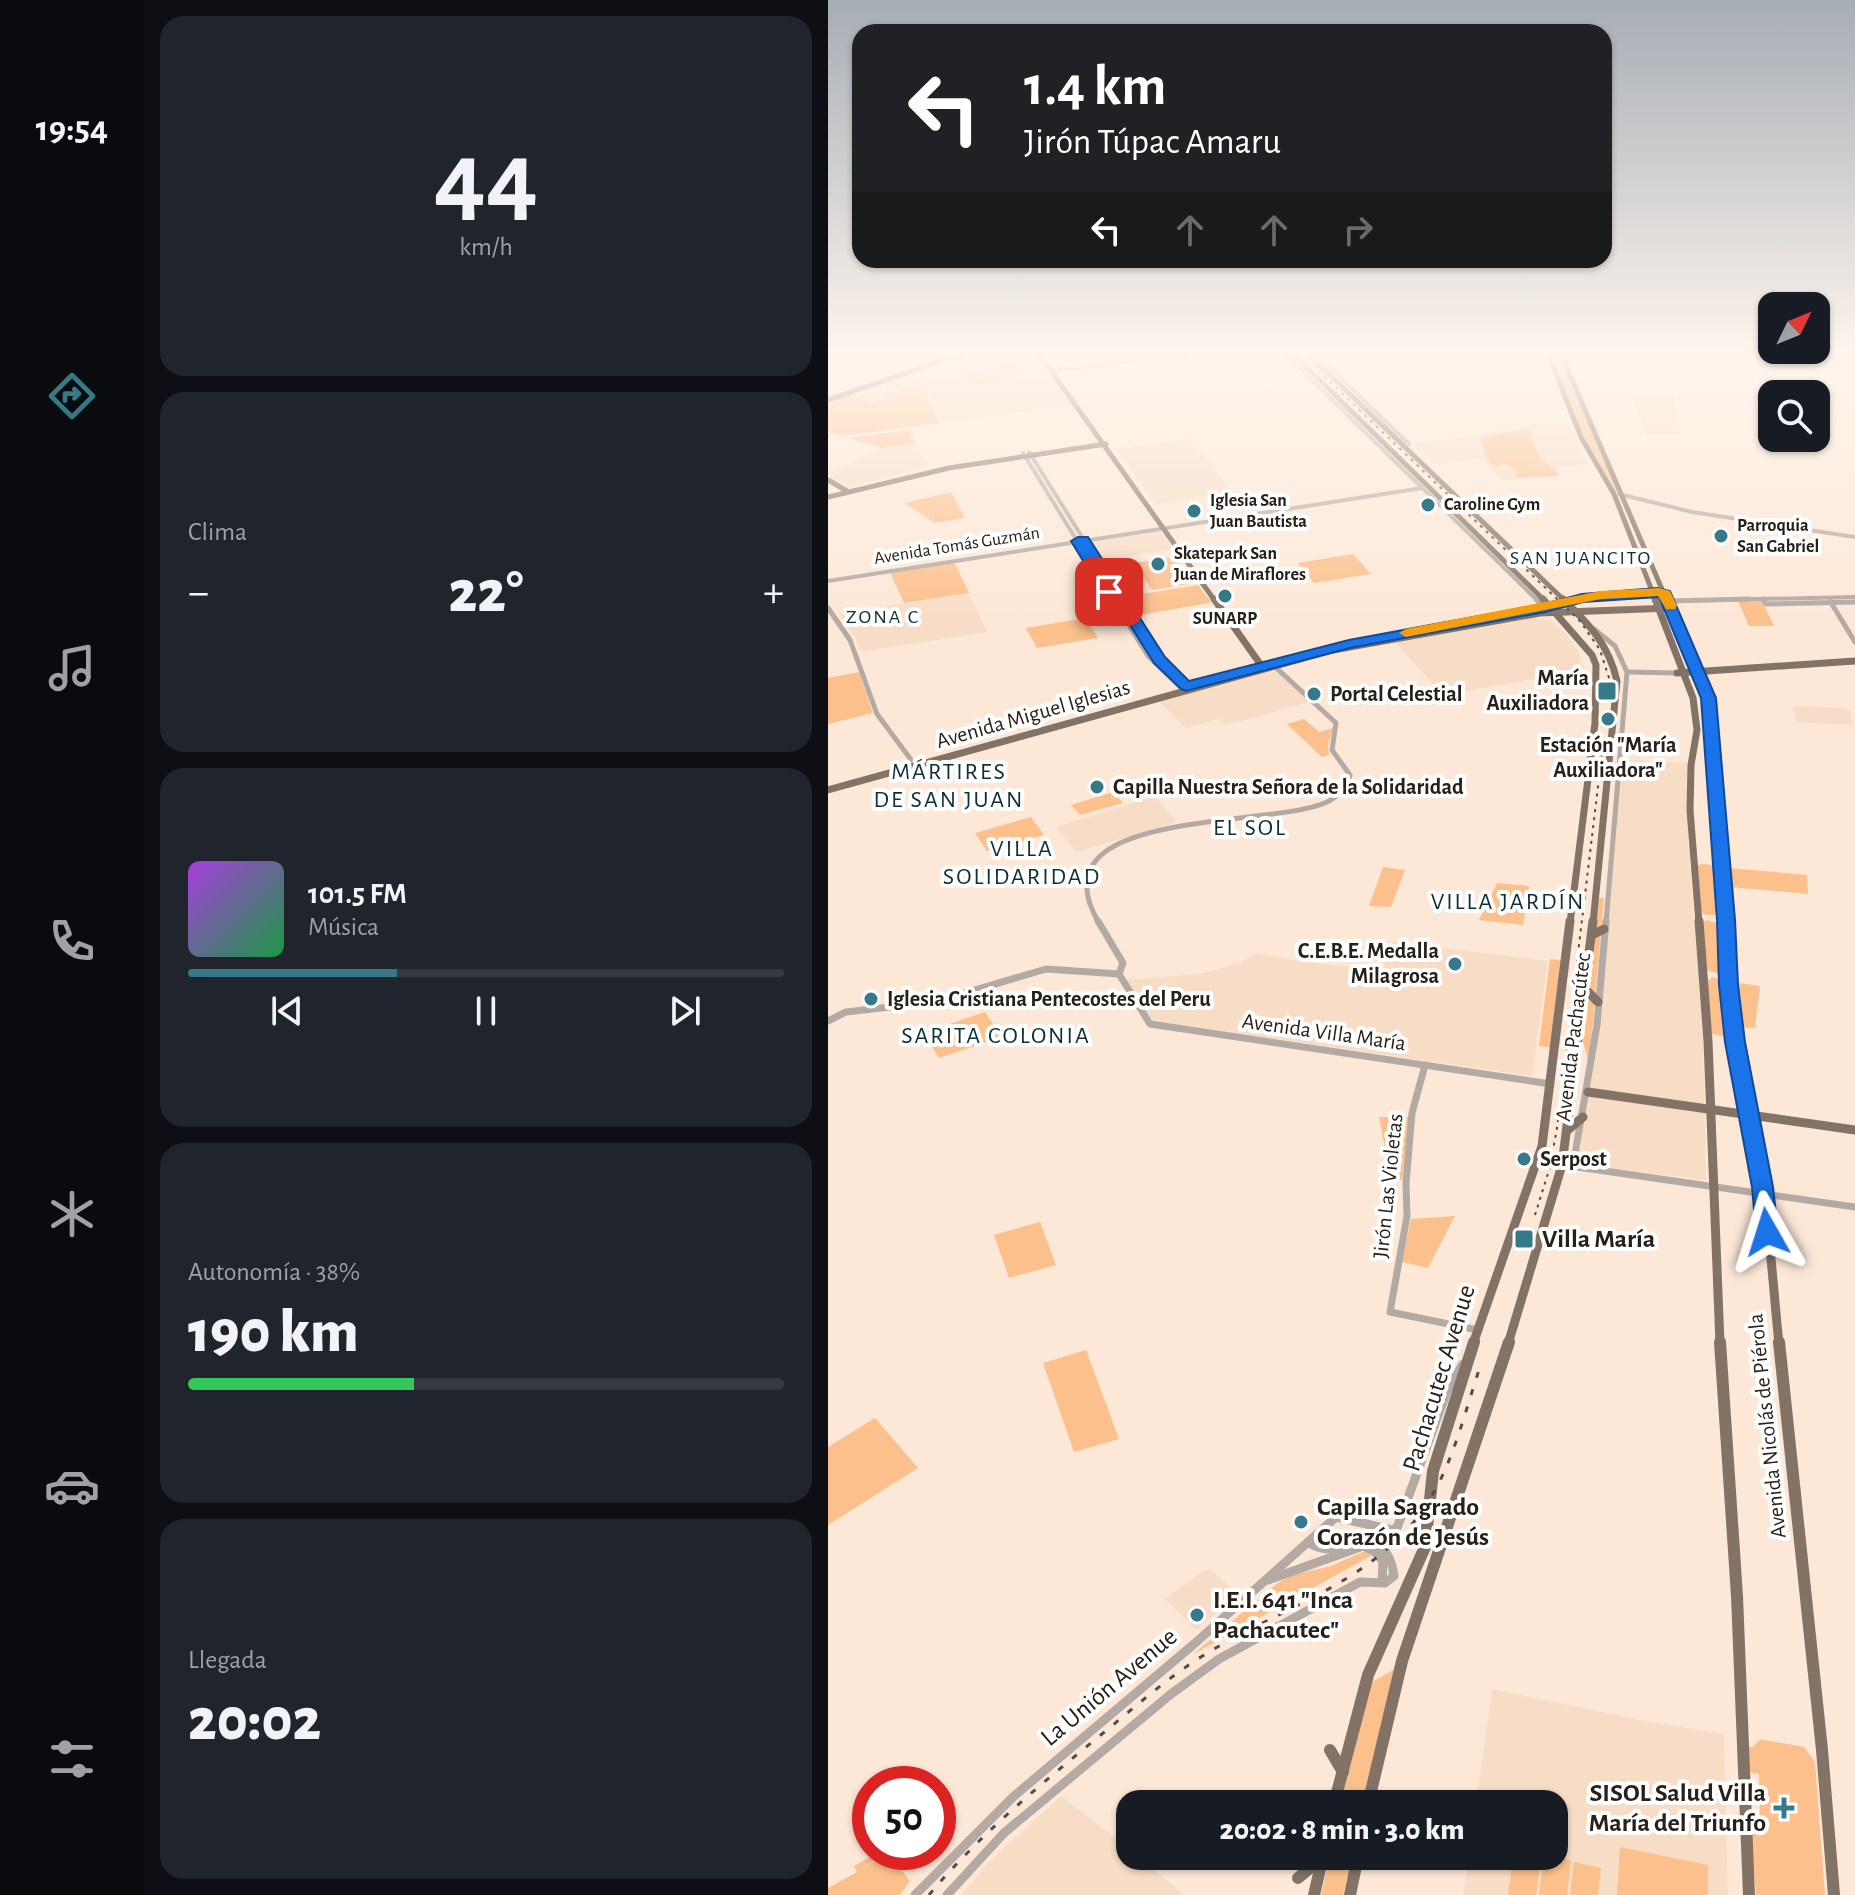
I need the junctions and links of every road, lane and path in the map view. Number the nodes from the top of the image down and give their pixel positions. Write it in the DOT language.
graph roads {
  1 [pos="1378,442"];
  2 [pos="1381,442"];
  3 [pos="1403,442"];
  4 [pos="1403,442"];
  5 [pos="1584,442"];
  6 [pos="1600,442"];
  7 [pos="1104,443"];
  8 [pos="1406,445"];
  9 [pos="1027,454"];
  10 [pos="1406,468"];
  11 [pos="828,482"];
  12 [pos="1422,488"];
  13 [pos="843,491"];
  14 [pos="1614,494"];
  15 [pos="1623,494"];
  16 [pos="828,496"];
  17 [pos="1166,528"];
  18 [pos="1469,534"];
  19 [pos="1482,537"];
  20 [pos="1855,537"];
  21 [pos="1081,540"];
  22 [pos="1497,552"];
  23 [pos="1504,564"];
  24 [pos="828,581"];
  25 [pos="1548,585"];
  26 [pos="1648,586"];
  27 [pos="1662,586"];
  28 [pos="1652,594"];
  29 [pos="1542,596"];
  30 [pos="1855,599"];
  31 [pos="1829,600"];
  32 [pos="1566,602"];
  33 [pos="1668,602"];
  34 [pos="1656,606"];
  35 [pos="828,608"];
  36 [pos="1552,608"];
  37 [pos="1577,613"];
  38 [pos="1517,615"];
  39 [pos="1568,623"];
  40 [pos="1593,628"];
  41 [pos="1855,642"];
  42 [pos="1855,661"];
  43 [pos="1268,665"];
  44 [pos="1627,672"];
  45 [pos="1697,672"];
  46 [pos="1680,673"];
  47 [pos="1185,688"];
  48 [pos="1623,716"];
  49 [pos="1615,721"];
  50 [pos="1613,740"];
  51 [pos="1621,750"];
  52 [pos="913,764"];
  53 [pos="828,788"];
  54 [pos="1604,929"];
  55 [pos="1592,935"];
  56 [pos="1119,974"];
  57 [pos="1586,990"];
  58 [pos="1598,1002"];
  59 [pos="828,1021"];
  60 [pos="1425,1065"];
  61 [pos="1551,1084"];
  62 [pos="1588,1092"];
  63 [pos="1710,1109"];
  64 [pos="1750,1115"];
  65 [pos="1583,1117"];
  66 [pos="1569,1130"];
  67 [pos="1855,1130"];
  68 [pos="1568,1166"];
  69 [pos="1714,1186"];
  70 [pos="1763,1194"];
  71 [pos="1855,1207"];
  72 [pos="1478,1330"];
  73 [pos="1471,1351"];
  74 [pos="1308,1542"];
  75 [pos="1291,1566"];
  76 [pos="1382,1582"];
  77 [pos="1330,1750"];
  78 [pos="1343,1772"];
  79 [pos="1338,1790"];
  80 [pos="1371,1790"];
  81 [pos="1307,1870"];
  82 [pos="1320,1870"];
  83 [pos="1355,1870"];
  84 [pos="1298,1878"];
  85 [pos="915,1895"];
  86 [pos="947,1895"];
  87 [pos="1314,1895"];
  88 [pos="1350,1895"];
  89 [pos="1749,1895"];
  90 [pos="1834,1895"];
  1 -- 10 [label="street"];
  2 -- 10 [label="main road"];
  3 -- 8 [label="main road"];
  4 -- 8 [label="street"];
  5 -- 14 [label="main road, Avenida Nicolás de Piérola"];
  6 -- 15 [label="main road, Avenida Nicolás de Piérola"];
  7 -- 9 [label="main road"];
  7 -- 17 [label="main road"];
  8 -- 25 [label="main road"];
  9 -- 13 [label="main road"];
  9 -- 21 [label="street"];
  10 -- 12 [label="street"];
  10 -- 19 [label="main road"];
  11 -- 13 [label="main road"];
  12 -- 17 [label="street, Avenida Tomás Guzmán"];
  12 -- 18 [label="street"];
  13 -- 16 [label="main road"];
  14 -- 15 [label="street"];
  14 -- 26 [label="main road, Avenida Nicolás de Piérola"];
  15 -- 20 [label="street"];
  15 -- 27 [label="main road, Avenida Nicolás de Piérola"];
  17 -- 21 [label="street, Avenida Tomás Guzmán"];
  17 -- 43 [label="main road"];
  18 -- 19 [label="main road"];
  18 -- 23 [label="street"];
  19 -- 22 [label="main road"];
  21 -- 24 [label="street, Avenida Tomás Guzmán"];
  21 -- 47 [label="street"];
  22 -- 23 [label="main road"];
  22 -- 29 [label="main road"];
  23 -- 29 [label="main road"];
  23 -- 36 [label="street"];
  25 -- 29 [label="main road"];
  25 -- 32 [label="main road"];
  26 -- 27 [label="main road"];
  26 -- 28 [label="main road, Avenida Nicolás de Piérola"];
  27 -- 33 [label="main road, Avenida Nicolás de Piérola"];
  28 -- 32 [label="main road, Avenida Miguel Iglesias"];
  28 -- 33 [label="main road, Avenida Miguel Iglesias"];
  28 -- 34 [label="main road, Avenida Nicolás de Piérola"];
  29 -- 36 [label="main road"];
  29 -- 39 [label="main road"];
  30 -- 31 [label="street"];
  31 -- 33 [label="street"];
  31 -- 41 [label="street"];
  32 -- 36 [label="main road, Avenida Miguel Iglesias"];
  32 -- 37 [label="main road"];
  33 -- 34 [label="main road, Avenida Miguel Iglesias"];
  33 -- 45 [label="main road, Avenida Nicolás de Piérola"];
  34 -- 37 [label="main road, Avenida Miguel Iglesias"];
  34 -- 46 [label="main road, Avenida Nicolás de Piérola"];
  35 -- 52 [label="street"];
  36 -- 37 [label="main road, Avenida Miguel Iglesias"];
  36 -- 38 [label="main road, Avenida Miguel Iglesias"];
  36 -- 38 [label="main road, Avenida Miguel Iglesias"];
  36 -- 39 [label="main road"];
  37 -- 40 [label="main road"];
  38 -- 43 [label="main road, Avenida Miguel Iglesias"];
  39 -- 40 [label="main road"];
  39 -- 61 [label="main road, Pachacutec Avenue"];
  40 -- 44 [label="street"];
  40 -- 49 [label="main road"];
  42 -- 45 [label="main road"];
  43 -- 47 [label="main road, Avenida Miguel Iglesias"];
  43 -- 56 [label="street, Avenida Villa María"];
  44 -- 46 [label="street"];
  44 -- 48 [label="street, Avenida Pachacútec"];
  45 -- 46 [label="main road"];
  45 -- 64 [label="main road, Avenida Nicolás de Piérola"];
  46 -- 63 [label="main road, Avenida Nicolás de Piérola"];
  47 -- 52 [label="main road, Avenida Miguel Iglesias"];
  48 -- 49 [label="main road"];
  48 -- 51 [label="street, Avenida Pachacútec"];
  49 -- 50 [label="main road"];
  50 -- 51 [label="main road"];
  50 -- 55 [label="main road, Avenida Pachacútec"];
  51 -- 54 [label="street, Avenida Pachacútec"];
  52 -- 53 [label="main road, Avenida Miguel Iglesias"];
  54 -- 55 [label="main road"];
  54 -- 58 [label="street, Avenida Pachacútec"];
  55 -- 57 [label="main road, Avenida Pachacútec"];
  56 -- 59 [label="street"];
  56 -- 60 [label="street, Avenida Villa María"];
  57 -- 58 [label="main road"];
  57 -- 66 [label="main road, Avenida Pachacútec"];
  58 -- 62 [label="street, Avenida Pachacútec"];
  60 -- 61 [label="street, Avenida Villa María"];
  60 -- 72 [label="street, Jirón Las Violetas"];
  61 -- 72 [label="main road, Pachacutec Avenue"];
  62 -- 63 [label="main road"];
  62 -- 65 [label="street, Avenida Pachacútec"];
  63 -- 64 [label="main road"];
  63 -- 69 [label="main road, Avenida Nicolás de Piérola"];
  64 -- 67 [label="main road"];
  64 -- 70 [label="main road, Avenida Nicolás de Piérola"];
  65 -- 66 [label="main road"];
  65 -- 68 [label="street, Avenida Pachacútec"];
  66 -- 68 [label="main road, Avenida Pachacútec"];
  68 -- 69 [label="street"];
  68 -- 80 [label="main road, Avenida Pachacútec"];
  69 -- 70 [label="street"];
  69 -- 89 [label="main road, Avenida Nicolás de Piérola"];
  70 -- 71 [label="street"];
  70 -- 90 [label="main road, Avenida Nicolás de Piérola"];
  72 -- 73 [label="main road, Pachacutec Avenue"];
  73 -- 74 [label="street, La Unión Avenue"];
  73 -- 78 [label="main road, Pachacutec Avenue"];
  74 -- 75 [label="street, La Unión Avenue"];
  74 -- 76 [label="street"];
  75 -- 76 [label="street"];
  75 -- 85 [label="street, La Unión Avenue"];
  76 -- 86 [label="street, La Unión Avenue"];
  77 -- 78 [label="main road"];
  78 -- 79 [label="main road, Pachacutec Avenue"];
  81 -- 84 [label="main road"];
  82 -- 87 [label="main road"];
  83 -- 88 [label="main road"];
}
